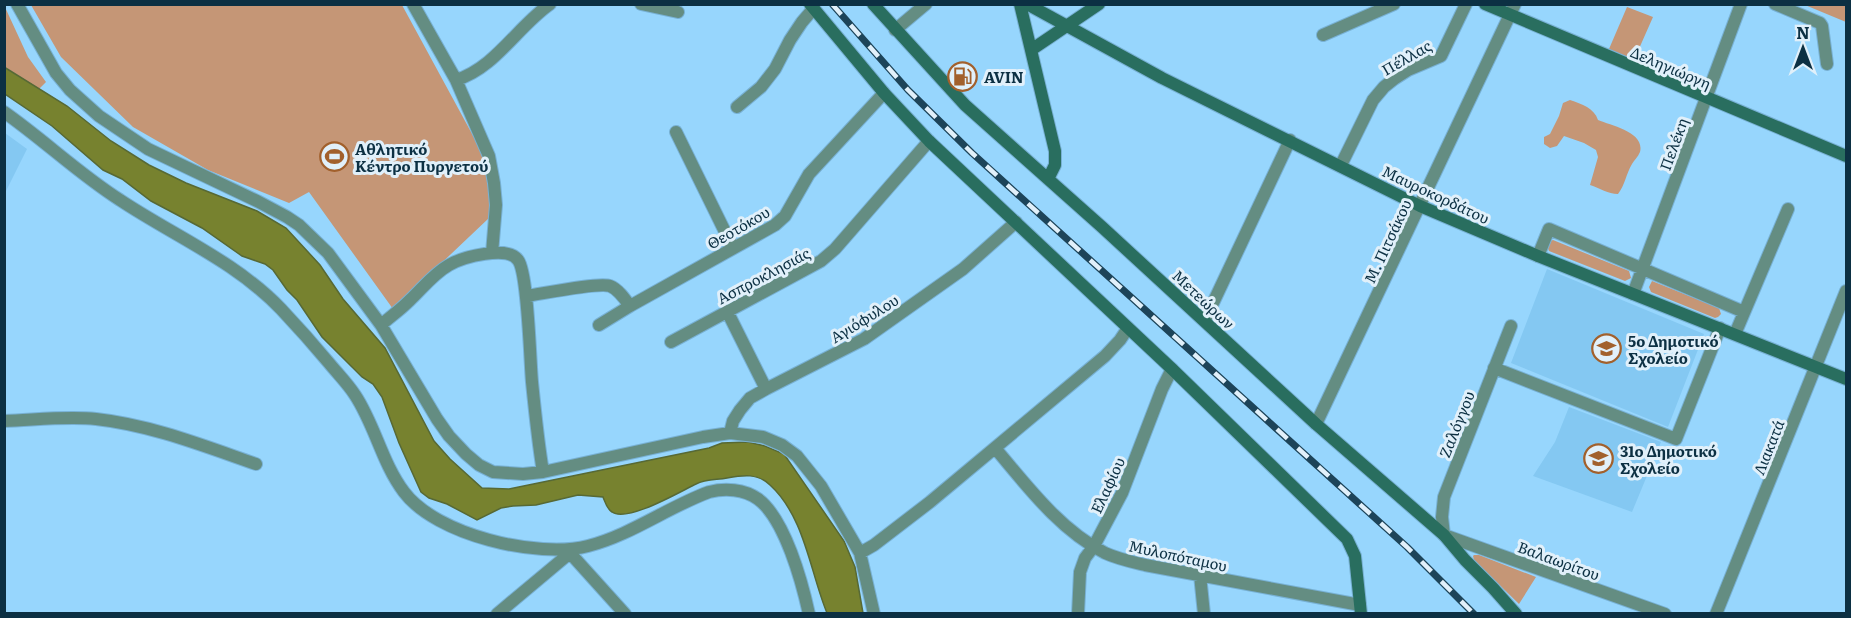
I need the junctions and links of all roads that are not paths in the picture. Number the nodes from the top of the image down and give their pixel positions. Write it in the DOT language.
graph roads {
  1 [pos="17,4"];
  2 [pos="413,4"];
  3 [pos="550,4"];
  4 [pos="641,4"];
  5 [pos="873,4"];
  6 [pos="926,4"];
  7 [pos="1020,4"];
  8 [pos="1027,4"];
  9 [pos="1099,4"];
  10 [pos="1394,4"];
  11 [pos="1466,4"];
  12 [pos="1485,4"];
  13 [pos="1741,4"];
  14 [pos="1775,4"];
  15 [pos="812,6"];
  16 [pos="1513,10"];
  17 [pos="678,12"];
  18 [pos="1067,26"];
  19 [pos="895,30"];
  20 [pos="1323,35"];
  21 [pos="1031,50"];
  22 [pos="1827,64"];
  23 [pos="456,80"];
  24 [pos="884,93"];
  25 [pos="1706,97"];
  26 [pos="737,107"];
  27 [pos="4,112"];
  28 [pos="676,132"];
  29 [pos="1290,140"];
  30 [pos="929,141"];
  31 [pos="1846,156"];
  32 [pos="1341,165"];
  33 [pos="1048,179"];
  34 [pos="1420,206"];
  35 [pos="1788,209"];
  36 [pos="1016,222"];
  37 [pos="733,248"];
  38 [pos="492,254"];
  39 [pos="1538,256"];
  40 [pos="1643,268"];
  41 [pos="1846,291"];
  42 [pos="1633,294"];
  43 [pos="526,296"];
  44 [pos="630,306"];
  45 [pos="727,311"];
  46 [pos="1744,312"];
  47 [pos="1205,320"];
  48 [pos="381,325"];
  49 [pos="599,325"];
  50 [pos="1511,326"];
  51 [pos="1128,328"];
  52 [pos="1720,328"];
  53 [pos="1735,334"];
  54 [pos="671,342"];
  55 [pos="1816,367"];
  56 [pos="1494,368"];
  57 [pos="1172,369"];
  58 [pos="1846,380"];
  59 [pos="766,388"];
  60 [pos="4,420"];
  61 [pos="1316,424"];
  62 [pos="730,434"];
  63 [pos="995,448"];
  64 [pos="256,464"];
  65 [pos="543,472"];
  66 [pos="1444,535"];
  67 [pos="1094,546"];
  68 [pos="570,551"];
  69 [pos="860,553"];
  70 [pos="1200,575"];
  71 [pos="1361,609"];
  72 [pos="496,614"];
  73 [pos="625,614"];
  74 [pos="809,614"];
  75 [pos="874,614"];
  76 [pos="1078,614"];
  77 [pos="1203,614"];
  78 [pos="1516,614"];
  79 [pos="1665,614"];
  80 [pos="1716,614"];
  1 -- 48 [label="street"];
  2 -- 23 [label="street"];
  3 -- 23 [label="street"];
  4 -- 17 [label="street"];
  5 -- 19 [label="street, Μετεώρων"];
  6 -- 19 [label="street"];
  7 -- 21 [label="street"];
  8 -- 18 [label="street, Μαυροκορδάτου"];
  9 -- 18 [label="street"];
  10 -- 20 [label="street"];
  11 -- 32 [label="street, Πέλλας"];
  12 -- 16 [label="street, Δεληγιώργη"];
  13 -- 25 [label="street, Πελέκη"];
  14 -- 22 [label="street"];
  15 -- 24 [label="street"];
  15 -- 26 [label="street"];
  16 -- 25 [label="street, Δεληγιώργη"];
  16 -- 34 [label="street, Μ. Πιτσάκου"];
  18 -- 21 [label="street"];
  18 -- 29 [label="street, Μαυροκορδάτου"];
  19 -- 33 [label="street, Μετεώρων"];
  21 -- 33 [label="street"];
  23 -- 38 [label="street"];
  24 -- 30 [label="street"];
  24 -- 37 [label="street, Θεοτόκου"];
  25 -- 31 [label="street, Δεληγιώργη"];
  25 -- 40 [label="street, Πελέκη"];
  27 -- 68 [label="street"];
  28 -- 37 [label="street"];
  29 -- 32 [label="street, Μαυροκορδάτου"];
  29 -- 47 [label="street"];
  30 -- 36 [label="street"];
  30 -- 45 [label="street, Ασπροκλησιάς"];
  32 -- 34 [label="street, Μαυροκορδάτου"];
  33 -- 47 [label="street, Μετεώρων"];
  34 -- 39 [label="street, Μαυροκορδάτου"];
  34 -- 61 [label="street, Μ. Πιτσάκου"];
  35 -- 46 [label="street"];
  36 -- 51 [label="street"];
  36 -- 59 [label="street, Αγιόφυλου"];
  37 -- 44 [label="street, Θεοτόκου"];
  38 -- 43 [label="street"];
  38 -- 48 [label="street"];
  39 -- 40 [label="street"];
  39 -- 42 [label="street, Μαυροκορδάτου"];
  40 -- 42 [label="street, Πελέκη"];
  40 -- 46 [label="street"];
  41 -- 55 [label="street, Λιακατά"];
  42 -- 52 [label="street, Μαυροκορδάτου"];
  43 -- 44 [label="street"];
  43 -- 65 [label="street"];
  44 -- 49 [label="street, Θεοτόκου"];
  45 -- 54 [label="street, Ασπροκλησιάς"];
  45 -- 59 [label="street"];
  46 -- 53 [label="street"];
  47 -- 61 [label="street, Μετεώρων"];
  48 -- 65 [label="street"];
  50 -- 56 [label="street, Ζαλόγγου"];
  51 -- 57 [label="street"];
  51 -- 63 [label="street"];
  52 -- 53 [label="street, Μαυροκορδάτου"];
  52 -- 56 [label="street"];
  53 -- 55 [label="street, Μαυροκορδάτου"];
  55 -- 58 [label="street, Μαυροκορδάτου"];
  55 -- 80 [label="street, Λιακατά"];
  56 -- 66 [label="street, Ζαλόγγου"];
  57 -- 67 [label="street, Ελαφίου"];
  57 -- 71 [label="street"];
  59 -- 62 [label="street, Αγιόφυλου"];
  60 -- 64 [label="street"];
  61 -- 66 [label="street, Μετεώρων"];
  62 -- 65 [label="street"];
  62 -- 69 [label="street"];
  63 -- 67 [label="street, Μυλοπόταμου"];
  63 -- 69 [label="street"];
  66 -- 78 [label="street, Μετεώρων"];
  66 -- 79 [label="street, Βαλαωρίτου"];
  67 -- 70 [label="street, Μυλοπόταμου"];
  67 -- 76 [label="street, Ελαφίου"];
  68 -- 72 [label="street"];
  68 -- 73 [label="street"];
  68 -- 74 [label="street"];
  69 -- 75 [label="street"];
  70 -- 71 [label="street, Μυλοπόταμου"];
  70 -- 77 [label="street"];
}
